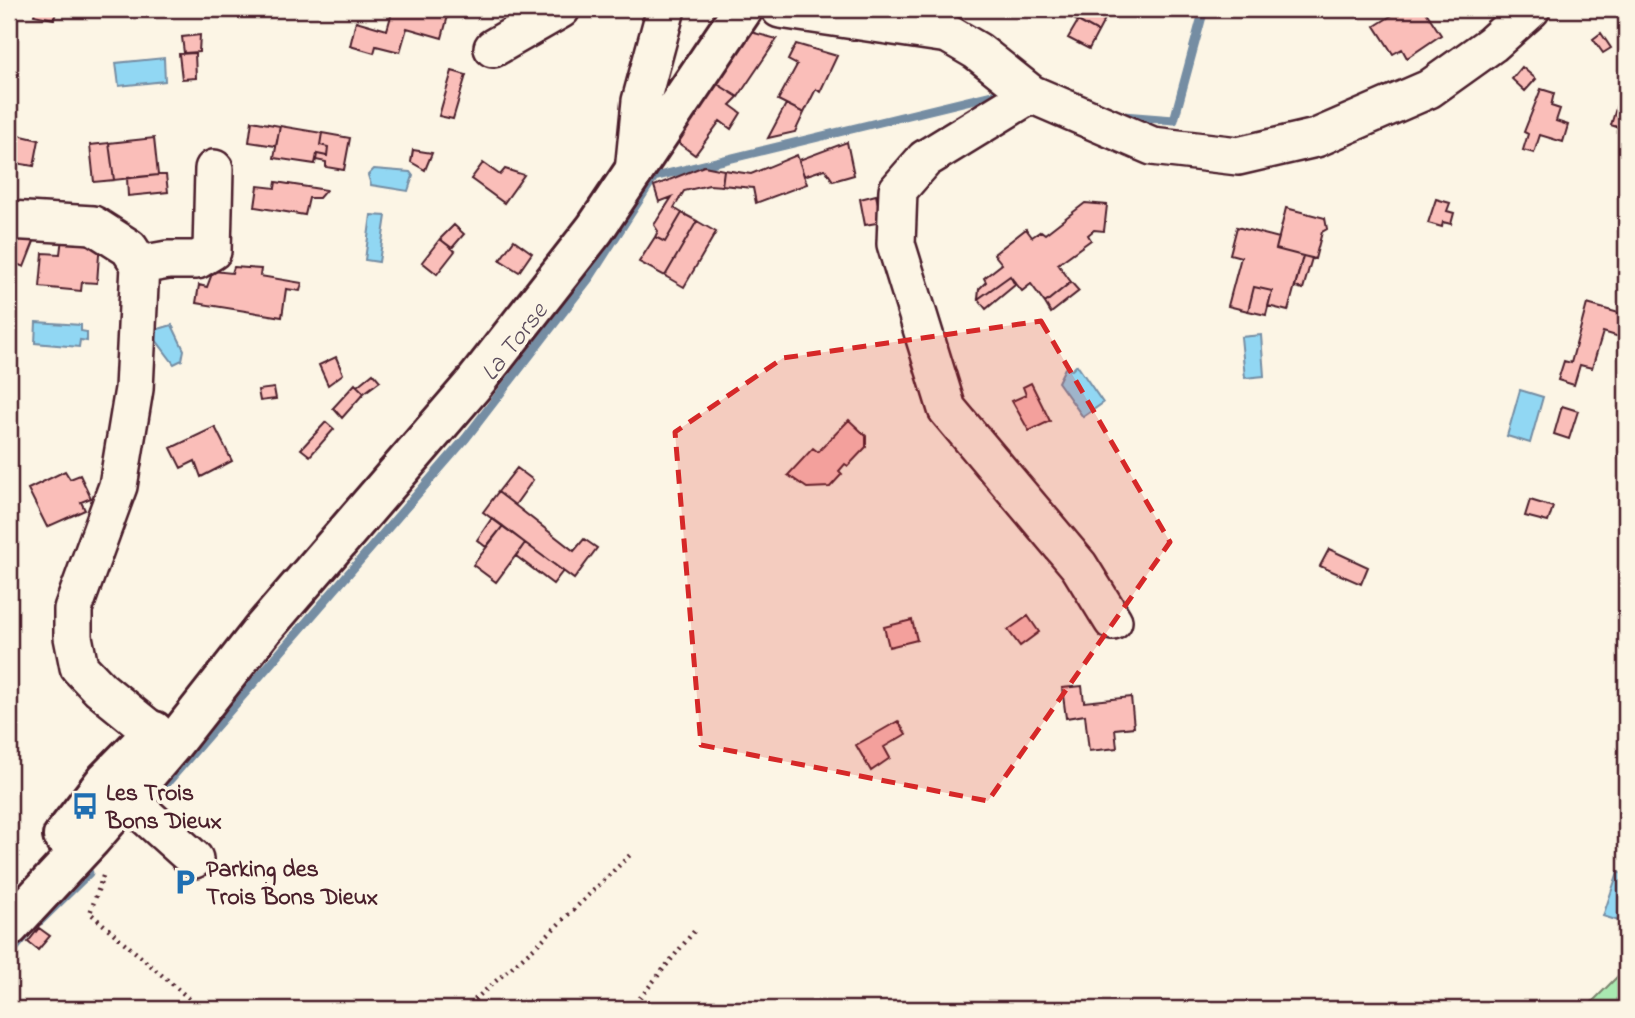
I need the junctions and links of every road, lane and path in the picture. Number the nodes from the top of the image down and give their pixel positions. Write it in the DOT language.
graph roads {
  1 [pos="561,9"];
  2 [pos="667,9"];
  3 [pos="743,9"];
  4 [pos="780,9"];
  5 [pos="1531,9"];
  6 [pos="848,15"];
  7 [pos="493,48"];
  8 [pos="1031,94"];
  9 [pos="214,169"];
  10 [pos="634,172"];
  11 [pos="9,220"];
  12 [pos="140,265"];
  13 [pos="1113,621"];
  14 [pos="263,629"];
  15 [pos="153,732"];
  16 [pos="116,789"];
  17 [pos="92,839"];
  18 [pos="632,853"];
  19 [pos="194,859"];
  20 [pos="9,911"];
  21 [pos="9,926"];
  22 [pos="695,930"];
  23 [pos="201,1009"];
  24 [pos="464,1009"];
  25 [pos="631,1009"];
  1 -- 7 [label="street"];
  2 -- 10 [label="street"];
  3 -- 10 [label="main road"];
  4 -- 6 [label="street"];
  5 -- 8 [label="street"];
  6 -- 8 [label="street"];
  8 -- 13 [label="street"];
  9 -- 12 [label="street"];
  10 -- 14 [label="main road"];
  11 -- 12 [label="street"];
  12 -- 15 [label="street"];
  14 -- 15 [label="main road"];
  14 -- 16 [label="main road"];
  15 -- 16 [label="main road"];
  16 -- 17 [label="main road"];
  16 -- 19 [label="street"];
  16 -- 20 [label="main road"];
  17 -- 21 [label="main road"];
  17 -- 23 [label="path"];
  18 -- 24 [label="path"];
  22 -- 25 [label="path"];
}
